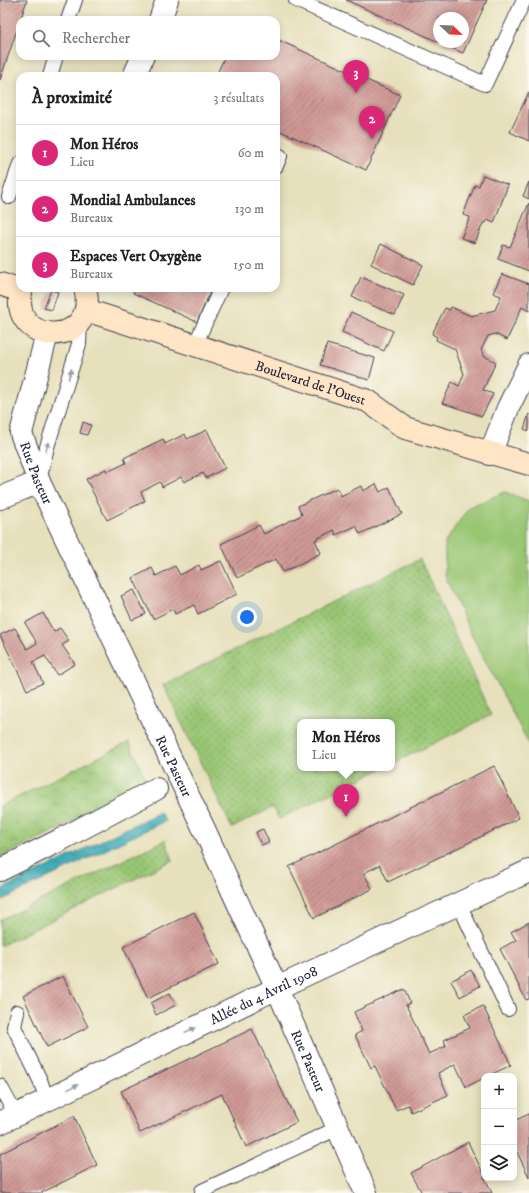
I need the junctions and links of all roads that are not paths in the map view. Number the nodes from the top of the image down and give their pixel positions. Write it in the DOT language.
graph roads {
  1 [pos="75,0"];
  2 [pos="167,0"];
  3 [pos="296,0"];
  4 [pos="524,0"];
  5 [pos="69,16"];
  6 [pos="161,16"];
  7 [pos="55,60"];
  8 [pos="141,60"];
  9 [pos="51,72"];
  10 [pos="136,72"];
  11 [pos="16,176"];
  12 [pos="9,197"];
  13 [pos="0,284"];
  14 [pos="16,288"];
  15 [pos="20,292"];
  16 [pos="86,292"];
  17 [pos="219,292"];
  18 [pos="83,316"];
  19 [pos="46,334"];
  20 [pos="195,345"];
  21 [pos="529,365"];
  22 [pos="490,454"];
  23 [pos="529,464"];
  24 [pos="39,482"];
  25 [pos="0,498"];
  26 [pos="156,789"];
  27 [pos="0,870"];
  28 [pos="529,871"];
  29 [pos="459,904"];
  30 [pos="276,988"];
  31 [pos="508,1009"];
  32 [pos="17,1012"];
  33 [pos="0,1086"];
  34 [pos="47,1100"];
  35 [pos="8,1119"];
  36 [pos="338,1128"];
  37 [pos="202,1191"];
  38 [pos="366,1193"];
  1 -- 5 [label="lane"];
  2 -- 6 [label="street"];
  3 -- 4 [label="lane"];
  7 -- 9 [label="lane"];
  8 -- 10 [label="street"];
  11 -- 12 [label="lane"];
  13 -- 14 [label="street"];
  15 -- 19 [label="street"];
  16 -- 18 [label="street"];
  17 -- 20 [label="lane"];
  18 -- 19 [label="street"];
  18 -- 20 [label="street, Boulevard de l'Ouest"];
  24 -- 18 [label="lane, one-way"];
  19 -- 24 [label="street, Rue Pasteur"];
  20 -- 22 [label="street, Boulevard de l'Ouest"];
  21 -- 22 [label="street"];
  22 -- 23 [label="street, Boulevard de l'Ouest"];
  24 -- 25 [label="street"];
  24 -- 30 [label="street, Rue Pasteur"];
  26 -- 27 [label="street"];
  28 -- 29 [label="street, Allée du 4 Avril 1908"];
  29 -- 30 [label="street, Allée du 4 Avril 1908"];
  29 -- 31 [label="lane"];
  34 -- 30 [label="street, Allée du 4 Avril 1908, one-way"];
  30 -- 36 [label="street, Rue Pasteur"];
  32 -- 34 [label="lane"];
  33 -- 35 [label="lane"];
  34 -- 35 [label="street, Allée du 4 Avril 1908"];
  36 -- 37 [label="lane"];
  36 -- 38 [label="street, Rue Pasteur"];
}
